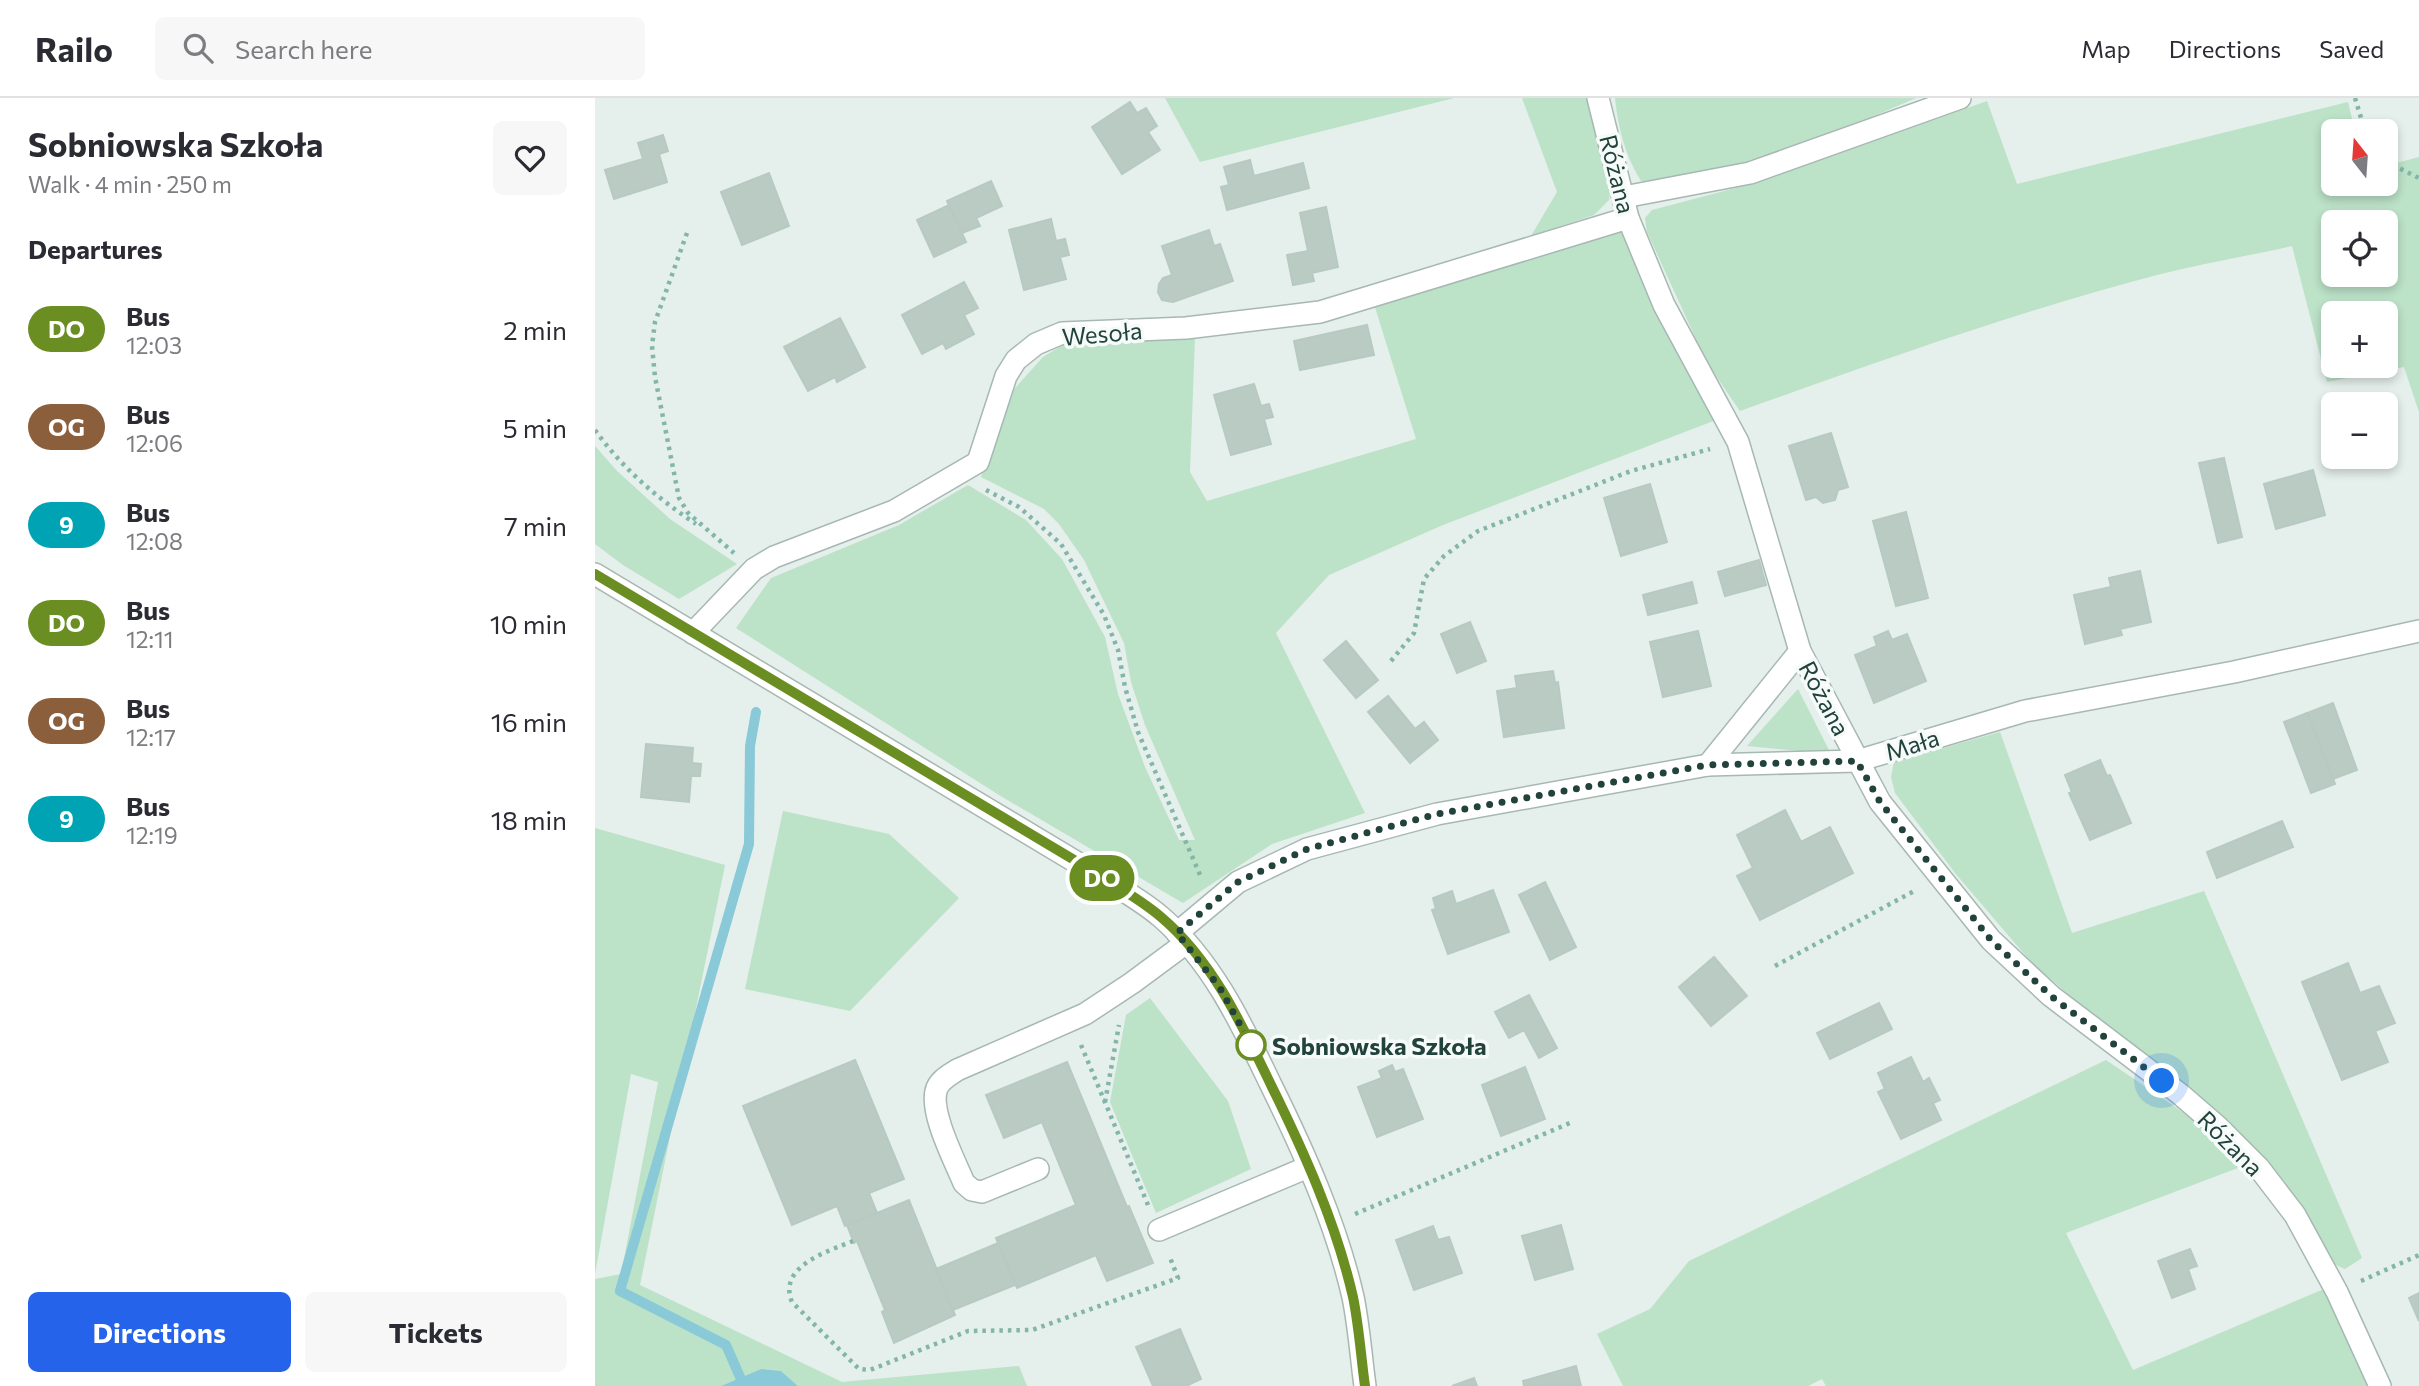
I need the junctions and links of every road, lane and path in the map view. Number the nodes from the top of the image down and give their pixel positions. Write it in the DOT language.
graph roads {
  1 [pos="1598,98"];
  2 [pos="1960,98"];
  3 [pos="2355,98"];
  4 [pos="2361,119"];
  5 [pos="2398,168"];
  6 [pos="2419,178"];
  7 [pos="1626,208"];
  8 [pos="687,233"];
  9 [pos="595,430"];
  10 [pos="1738,442"];
  11 [pos="957,476"];
  12 [pos="705,531"];
  13 [pos="754,569"];
  14 [pos="595,574"];
  15 [pos="2419,631"];
  16 [pos="693,633"];
  17 [pos="1800,651"];
  18 [pos="1391,661"];
  19 [pos="1857,761"];
  20 [pos="1708,765"];
  21 [pos="1937,873"];
  22 [pos="1212,904"];
  23 [pos="1182,938"];
  24 [pos="1775,966"];
  25 [pos="1120,1020"];
  26 [pos="1077,1034"];
  27 [pos="1105,1103"];
  28 [pos="1570,1123"];
  29 [pos="1308,1167"];
  30 [pos="1038,1169"];
  31 [pos="1332,1224"];
  32 [pos="1159,1230"];
  33 [pos="853,1241"];
  34 [pos="2419,1255"];
  35 [pos="2337,1292"];
  36 [pos="1365,1386"];
  37 [pos="2380,1386"];
  1 -- 7 [label="street, Różana"];
  2 -- 7 [label="street, Wesoła"];
  3 -- 4 [label="path"];
  5 -- 6 [label="path"];
  7 -- 10 [label="street, Różana"];
  7 -- 11 [label="street, Wesoła"];
  8 -- 12 [label="path"];
  9 -- 12 [label="path"];
  10 -- 17 [label="street, Różana"];
  10 -- 18 [label="path"];
  11 -- 13 [label="street, Wesoła"];
  11 -- 22 [label="path"];
  12 -- 13 [label="path"];
  13 -- 16 [label="street, Wesoła"];
  14 -- 16 [label="street"];
  15 -- 19 [label="street, Mała"];
  16 -- 23 [label="street"];
  17 -- 19 [label="street, Różana"];
  17 -- 20 [label="street"];
  19 -- 20 [label="street, Mała"];
  19 -- 21 [label="street, Różana"];
  20 -- 22 [label="street, Mała"];
  21 -- 24 [label="path"];
  21 -- 35 [label="street, Różana"];
  22 -- 23 [label="street, Mała"];
  23 -- 29 [label="street"];
  23 -- 30 [label="street, Mała"];
  25 -- 27 [label="path"];
  26 -- 27 [label="path"];
  27 -- 32 [label="path"];
  28 -- 31 [label="path"];
  29 -- 31 [label="street"];
  29 -- 32 [label="street"];
  31 -- 36 [label="street"];
  32 -- 33 [label="path"];
  34 -- 35 [label="path"];
  35 -- 37 [label="street, Różana"];
}
